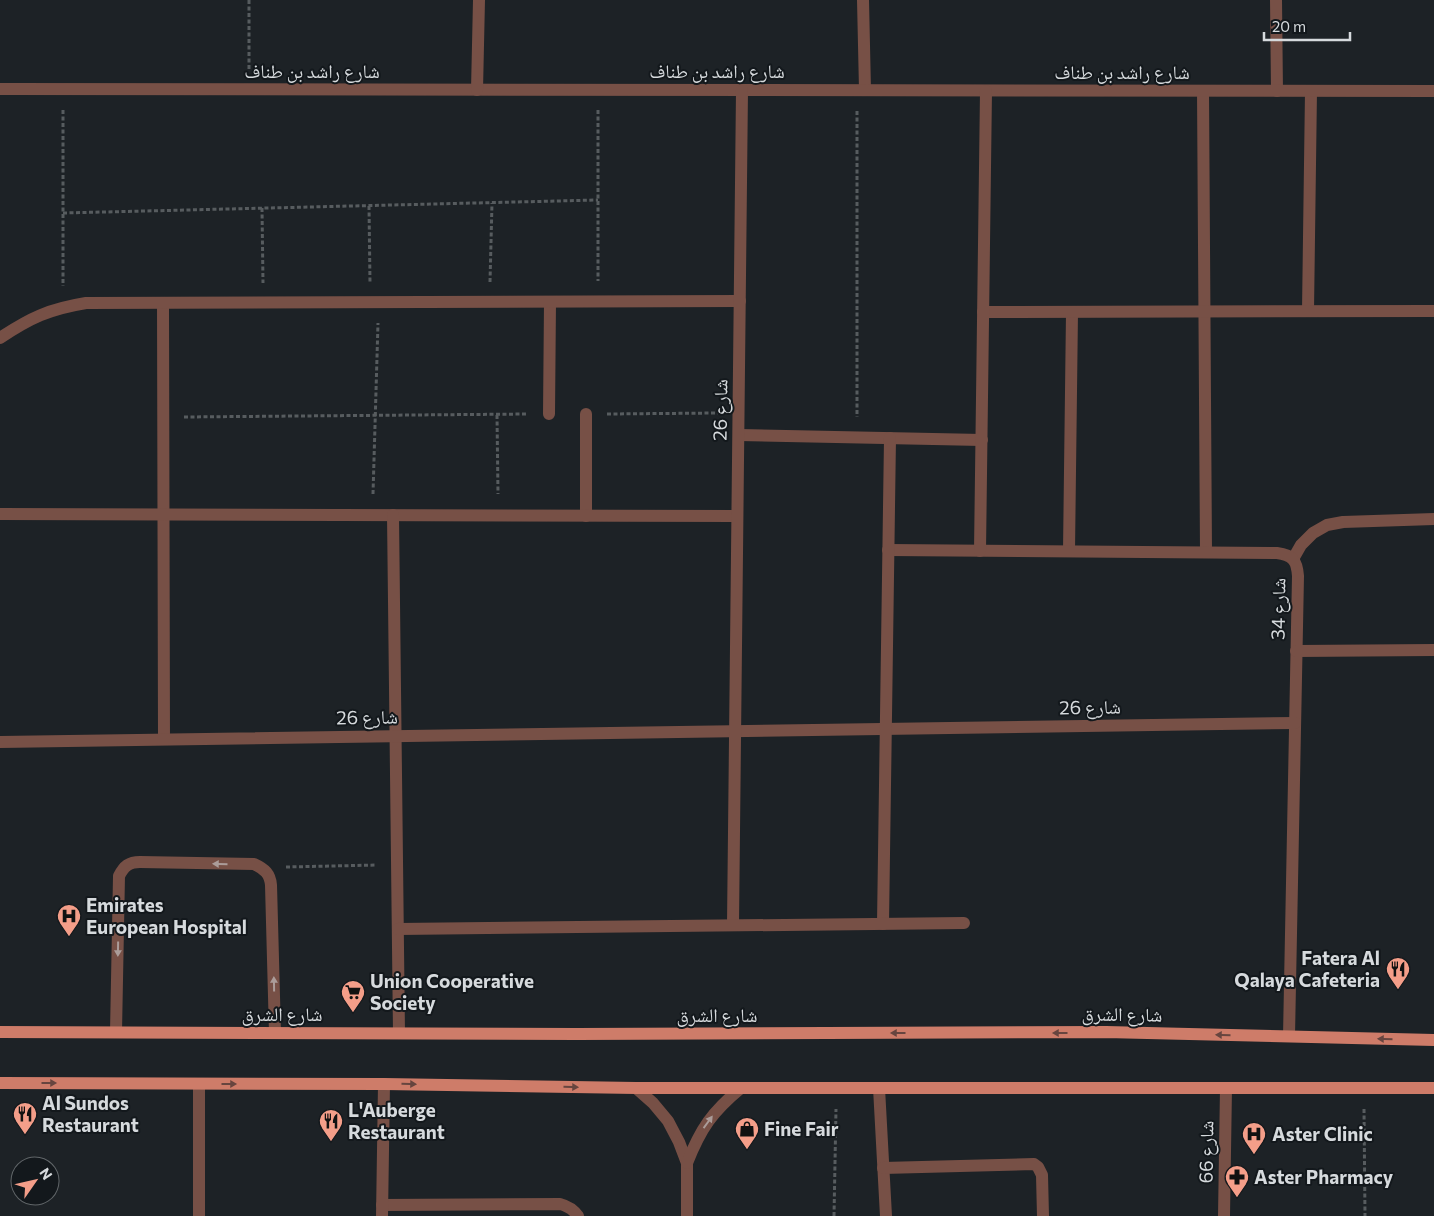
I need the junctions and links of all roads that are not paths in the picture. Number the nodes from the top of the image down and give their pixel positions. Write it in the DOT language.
graph roads {
  1 [pos="479,0"];
  2 [pos="863,0"];
  3 [pos="1276,0"];
  4 [pos="0,89"];
  5 [pos="477,90"];
  6 [pos="742,90"];
  7 [pos="861,90"];
  8 [pos="986,91"];
  9 [pos="1203,91"];
  10 [pos="1277,91"];
  11 [pos="1311,91"];
  12 [pos="1434,91"];
  13 [pos="740,301"];
  14 [pos="550,302"];
  15 [pos="163,303"];
  16 [pos="1308,311"];
  17 [pos="1434,311"];
  18 [pos="983,312"];
  19 [pos="1072,312"];
  20 [pos="1204,312"];
  21 [pos="0,338"];
  22 [pos="549,414"];
  23 [pos="586,414"];
  24 [pos="739,435"];
  25 [pos="890,438"];
  26 [pos="982,440"];
  27 [pos="0,514"];
  28 [pos="164,514"];
  29 [pos="393,515"];
  30 [pos="586,516"];
  31 [pos="737,516"];
  32 [pos="1434,519"];
  33 [pos="888,550"];
  34 [pos="980,551"];
  35 [pos="1069,551"];
  36 [pos="1206,552"];
  37 [pos="1294,560"];
  38 [pos="1434,650"];
  39 [pos="1296,651"];
  40 [pos="1295,723"];
  41 [pos="886,728"];
  42 [pos="735,730"];
  43 [pos="396,736"];
  44 [pos="164,739"];
  45 [pos="0,742"];
  46 [pos="964,923"];
  47 [pos="883,924"];
  48 [pos="733,925"];
  49 [pos="398,929"];
  50 [pos="0,1032"];
  51 [pos="116,1032"];
  52 [pos="275,1033"];
  53 [pos="399,1033"];
  54 [pos="1289,1036"];
  55 [pos="1434,1040"];
  56 [pos="0,1083"];
  57 [pos="199,1084"];
  58 [pos="384,1084"];
  59 [pos="636,1088"];
  60 [pos="741,1088"];
  61 [pos="878,1088"];
  62 [pos="1226,1088"];
  63 [pos="1434,1088"];
  64 [pos="687,1163"];
  65 [pos="884,1168"];
  66 [pos="382,1210"];
  67 [pos="199,1216"];
  68 [pos="578,1216"];
  69 [pos="687,1216"];
  70 [pos="886,1216"];
  71 [pos="1043,1216"];
  72 [pos="1224,1216"];
  1 -- 5 [label="street"];
  2 -- 7 [label="street"];
  3 -- 10 [label="street"];
  4 -- 5 [label="street, شارع راشد بن طناف"];
  5 -- 6 [label="street, شارع راشد بن طناف"];
  6 -- 7 [label="street, شارع راشد بن طناف"];
  6 -- 13 [label="street, شارع 26"];
  7 -- 8 [label="street, شارع راشد بن طناف"];
  8 -- 9 [label="street, شارع راشد بن طناف"];
  8 -- 18 [label="street"];
  9 -- 10 [label="street, شارع راشد بن طناف"];
  9 -- 20 [label="street"];
  10 -- 11 [label="street, شارع راشد بن طناف"];
  11 -- 12 [label="street, شارع راشد بن طناف"];
  11 -- 16 [label="street"];
  13 -- 14 [label="street"];
  13 -- 24 [label="street, شارع 26"];
  14 -- 15 [label="street"];
  14 -- 22 [label="street"];
  15 -- 21 [label="street"];
  15 -- 28 [label="street"];
  16 -- 17 [label="street"];
  16 -- 20 [label="street"];
  18 -- 19 [label="street"];
  18 -- 26 [label="street"];
  19 -- 20 [label="street"];
  19 -- 35 [label="street"];
  20 -- 36 [label="street"];
  23 -- 30 [label="street"];
  24 -- 25 [label="street"];
  24 -- 31 [label="street, شارع 26"];
  25 -- 26 [label="street"];
  25 -- 33 [label="street"];
  26 -- 34 [label="street"];
  27 -- 28 [label="street"];
  28 -- 29 [label="street"];
  28 -- 44 [label="street"];
  29 -- 30 [label="street"];
  29 -- 43 [label="street"];
  30 -- 31 [label="street"];
  31 -- 42 [label="street, شارع 26"];
  32 -- 37 [label="street"];
  33 -- 34 [label="street, شارع 34"];
  33 -- 41 [label="street"];
  34 -- 35 [label="street, شارع 34"];
  35 -- 36 [label="street, شارع 34"];
  36 -- 37 [label="street, شارع 34"];
  37 -- 39 [label="street, شارع 34"];
  38 -- 39 [label="street"];
  39 -- 40 [label="street, شارع 34"];
  40 -- 41 [label="street, شارع 26"];
  40 -- 54 [label="street, شارع 34"];
  41 -- 42 [label="street, شارع 26"];
  41 -- 47 [label="street"];
  42 -- 43 [label="street, شارع 26"];
  42 -- 48 [label="street, شارع 26"];
  43 -- 44 [label="street, شارع 26"];
  43 -- 49 [label="street"];
  44 -- 45 [label="street, شارع 26"];
  46 -- 47 [label="street"];
  47 -- 48 [label="street"];
  48 -- 49 [label="street"];
  49 -- 53 [label="street"];
  50 -- 51 [label="main road, شارع الشرق"];
  51 -- 52 [label="main road, شارع الشرق"];
  52 -- 51 [label="street, one-way"];
  52 -- 53 [label="main road, شارع الشرق"];
  54 -- 53 [label="main road, شارع الشرق, one-way"];
  55 -- 54 [label="main road, شارع الشرق, one-way"];
  56 -- 57 [label="main road, one-way"];
  57 -- 58 [label="main road, one-way"];
  57 -- 67 [label="street"];
  58 -- 59 [label="main road, one-way"];
  58 -- 66 [label="street"];
  59 -- 60 [label="main road"];
  59 -- 64 [label="street"];
  60 -- 61 [label="main road"];
  64 -- 60 [label="street, one-way"];
  61 -- 62 [label="main road"];
  61 -- 65 [label="street"];
  62 -- 63 [label="main road"];
  62 -- 72 [label="street, شارع 66"];
  64 -- 69 [label="street"];
  65 -- 70 [label="street"];
  65 -- 71 [label="street"];
  66 -- 68 [label="street"];
}
